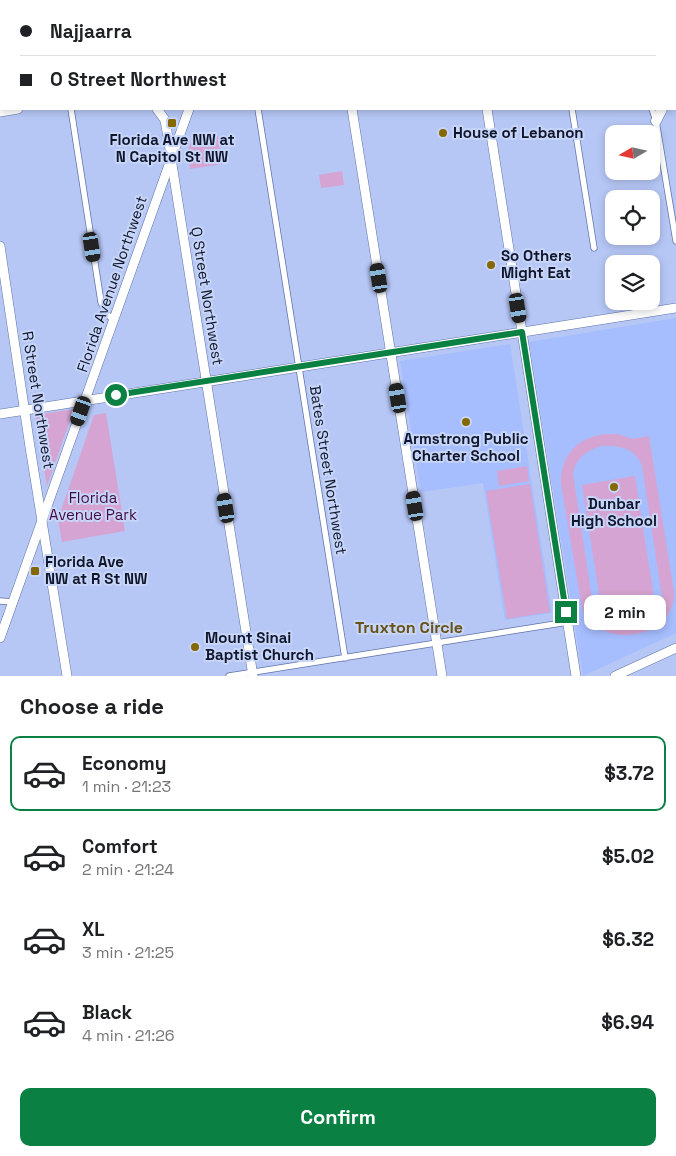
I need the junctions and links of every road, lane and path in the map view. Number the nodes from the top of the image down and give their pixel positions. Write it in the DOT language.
graph roads {
  1 [pos="71,110"];
  2 [pos="158,110"];
  3 [pos="189,110"];
  4 [pos="258,110"];
  5 [pos="352,110"];
  6 [pos="487,110"];
  7 [pos="572,110"];
  8 [pos="652,110"];
  9 [pos="662,110"];
  10 [pos="656,121"];
  11 [pos="171,157"];
  12 [pos="676,241"];
  13 [pos="0,246"];
  14 [pos="594,248"];
  15 [pos="676,308"];
  16 [pos="113,320"];
  17 [pos="522,332"];
  18 [pos="391,353"];
  19 [pos="299,367"];
  20 [pos="206,381"];
  21 [pos="85,401"];
  22 [pos="25,410"];
  23 [pos="0,414"];
  24 [pos="42,522"];
  25 [pos="0,601"];
  26 [pos="13,602"];
  27 [pos="568,622"];
  28 [pos="0,638"];
  29 [pos="436,643"];
  30 [pos="676,648"];
  31 [pos="345,658"];
  32 [pos="252,674"];
  33 [pos="67,676"];
  34 [pos="229,676"];
  35 [pos="442,676"];
  36 [pos="576,676"];
  37 [pos="615,676"];
  1 -- 16 [label="street"];
  2 -- 11 [label="street, Q Street Northwest"];
  3 -- 11 [label="street, Florida Avenue Northwest"];
  4 -- 19 [label="street, Bates Street Northwest"];
  5 -- 18 [label="street"];
  6 -- 17 [label="street"];
  7 -- 14 [label="street"];
  8 -- 10 [label="street"];
  9 -- 10 [label="highway"];
  10 -- 12 [label="street"];
  11 -- 16 [label="street, Florida Avenue Northwest"];
  11 -- 20 [label="street, Q Street Northwest"];
  13 -- 22 [label="street, R Street Northwest"];
  15 -- 17 [label="street"];
  16 -- 21 [label="street, Florida Avenue Northwest"];
  17 -- 18 [label="street"];
  17 -- 27 [label="street"];
  18 -- 19 [label="street"];
  18 -- 29 [label="street"];
  19 -- 20 [label="street"];
  19 -- 31 [label="street, Bates Street Northwest"];
  20 -- 21 [label="street"];
  20 -- 32 [label="street, Q Street Northwest"];
  21 -- 22 [label="street"];
  21 -- 24 [label="street, Florida Avenue Northwest"];
  22 -- 23 [label="street"];
  22 -- 24 [label="street, R Street Northwest"];
  24 -- 26 [label="street, Florida Avenue Northwest"];
  24 -- 33 [label="street, R Street Northwest"];
  25 -- 26 [label="street"];
  26 -- 28 [label="street, Florida Avenue Northwest"];
  27 -- 29 [label="street"];
  27 -- 36 [label="street"];
  29 -- 31 [label="street"];
  29 -- 35 [label="street"];
  30 -- 37 [label="street"];
  31 -- 32 [label="street"];
  32 -- 34 [label="street"];
}
